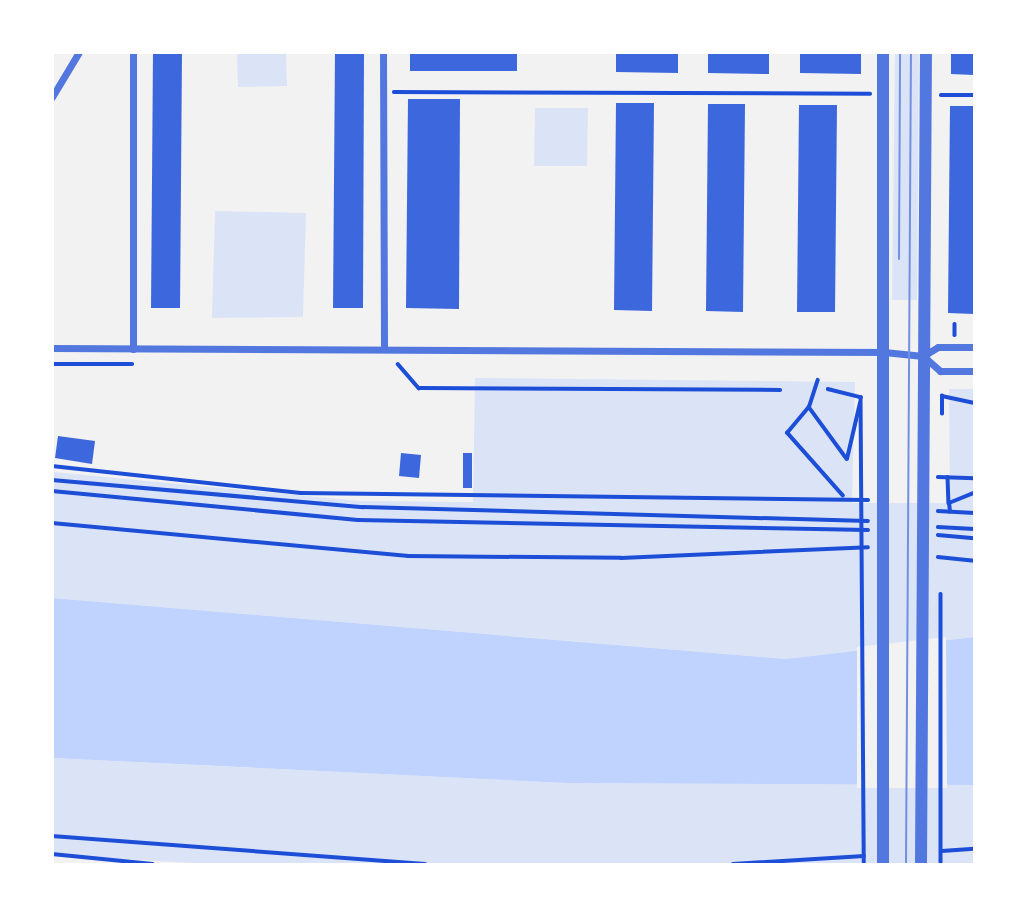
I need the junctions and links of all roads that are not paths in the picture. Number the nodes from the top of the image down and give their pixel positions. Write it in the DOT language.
graph roads {
  1 [pos="79,52"];
  2 [pos="133,52"];
  3 [pos="383,52"];
  4 [pos="883,52"];
  5 [pos="926,52"];
  6 [pos="52,97"];
  7 [pos="384,347"];
  8 [pos="975,347"];
  9 [pos="52,348"];
  10 [pos="134,349"];
  11 [pos="884,352"];
  12 [pos="923,356"];
  13 [pos="975,371"];
  14 [pos="883,864"];
  15 [pos="921,864"];
  1 -- 6 [label="street"];
  2 -- 10 [label="street"];
  3 -- 7 [label="street"];
  4 -- 11 [label="street"];
  5 -- 12 [label="street"];
  7 -- 10 [label="street"];
  7 -- 11 [label="street"];
  8 -- 12 [label="street"];
  9 -- 10 [label="street"];
  11 -- 12 [label="street"];
  11 -- 14 [label="street"];
  12 -- 13 [label="street"];
  12 -- 15 [label="street"];
}
